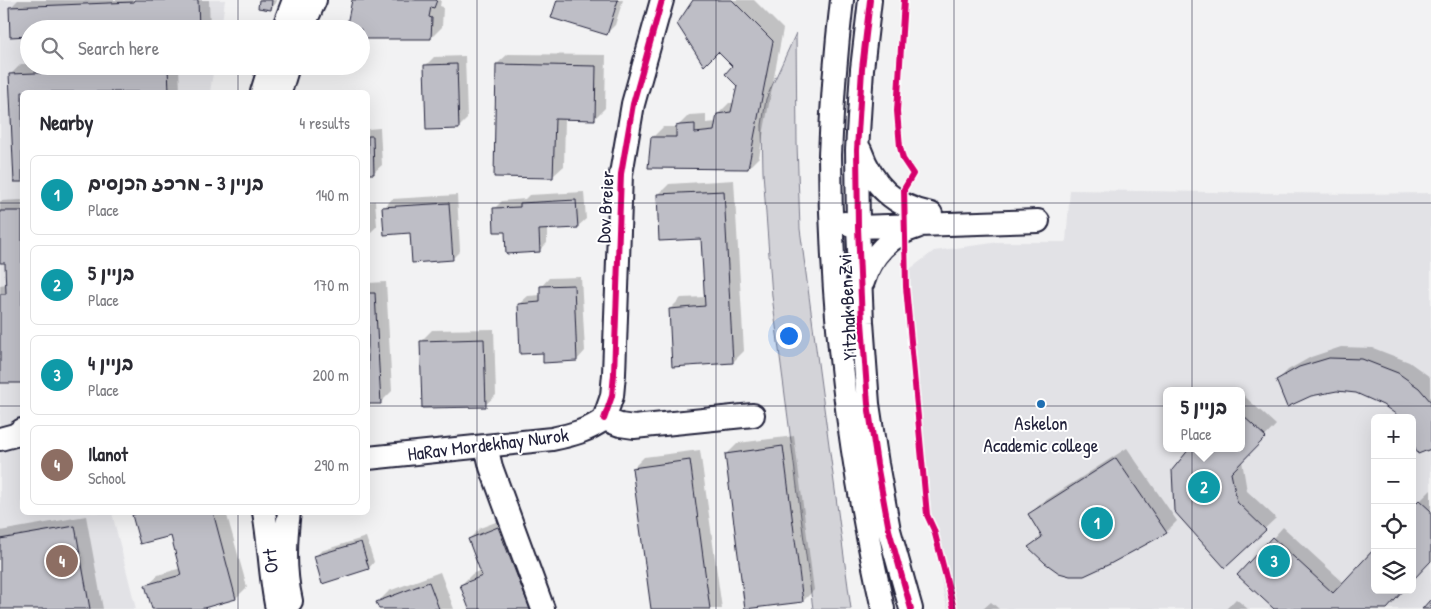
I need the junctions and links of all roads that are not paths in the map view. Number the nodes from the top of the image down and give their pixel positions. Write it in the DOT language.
graph roads {
  1 [pos="294,0"];
  2 [pos="315,0"];
  3 [pos="662,0"];
  4 [pos="842,0"];
  5 [pos="870,0"];
  6 [pos="286,20"];
  7 [pos="306,20"];
  8 [pos="267,75"];
  9 [pos="285,75"];
  10 [pos="263,90"];
  11 [pos="281,90"];
  12 [pos="858,138"];
  13 [pos="832,220"];
  14 [pos="858,220"];
  15 [pos="927,220"];
  16 [pos="1029,222"];
  17 [pos="861,288"];
  18 [pos="754,415"];
  19 [pos="604,419"];
  20 [pos="20,431"];
  21 [pos="0,440"];
  22 [pos="486,446"];
  23 [pos="370,458"];
  24 [pos="265,515"];
  25 [pos="289,515"];
  26 [pos="277,609"];
  27 [pos="292,609"];
  28 [pos="543,609"];
  29 [pos="883,609"];
  30 [pos="911,609"];
  1 -- 6 [label="street"];
  2 -- 7 [label="street"];
  3 -- 19 [label="street, Dov Breier"];
  4 -- 13 [label="street, Yitzhak Ben Zvi"];
  5 -- 12 [label="street, Yitzhak Ben Zvi"];
  8 -- 10 [label="street"];
  9 -- 11 [label="street"];
  12 -- 14 [label="street, Yitzhak Ben Zvi"];
  12 -- 15 [label="street"];
  13 -- 14 [label="street"];
  13 -- 29 [label="street, Yitzhak Ben Zvi"];
  14 -- 15 [label="street"];
  14 -- 17 [label="street, Yitzhak Ben Zvi"];
  15 -- 16 [label="street"];
  15 -- 17 [label="street"];
  17 -- 30 [label="street, Yitzhak Ben Zvi"];
  18 -- 19 [label="street"];
  19 -- 22 [label="street, HaRav Mordekhay Nurok"];
  20 -- 21 [label="street"];
  22 -- 23 [label="street, HaRav Mordekhay Nurok"];
  22 -- 28 [label="street"];
  24 -- 26 [label="street, Ort"];
  25 -- 27 [label="street, Ort"];
}
